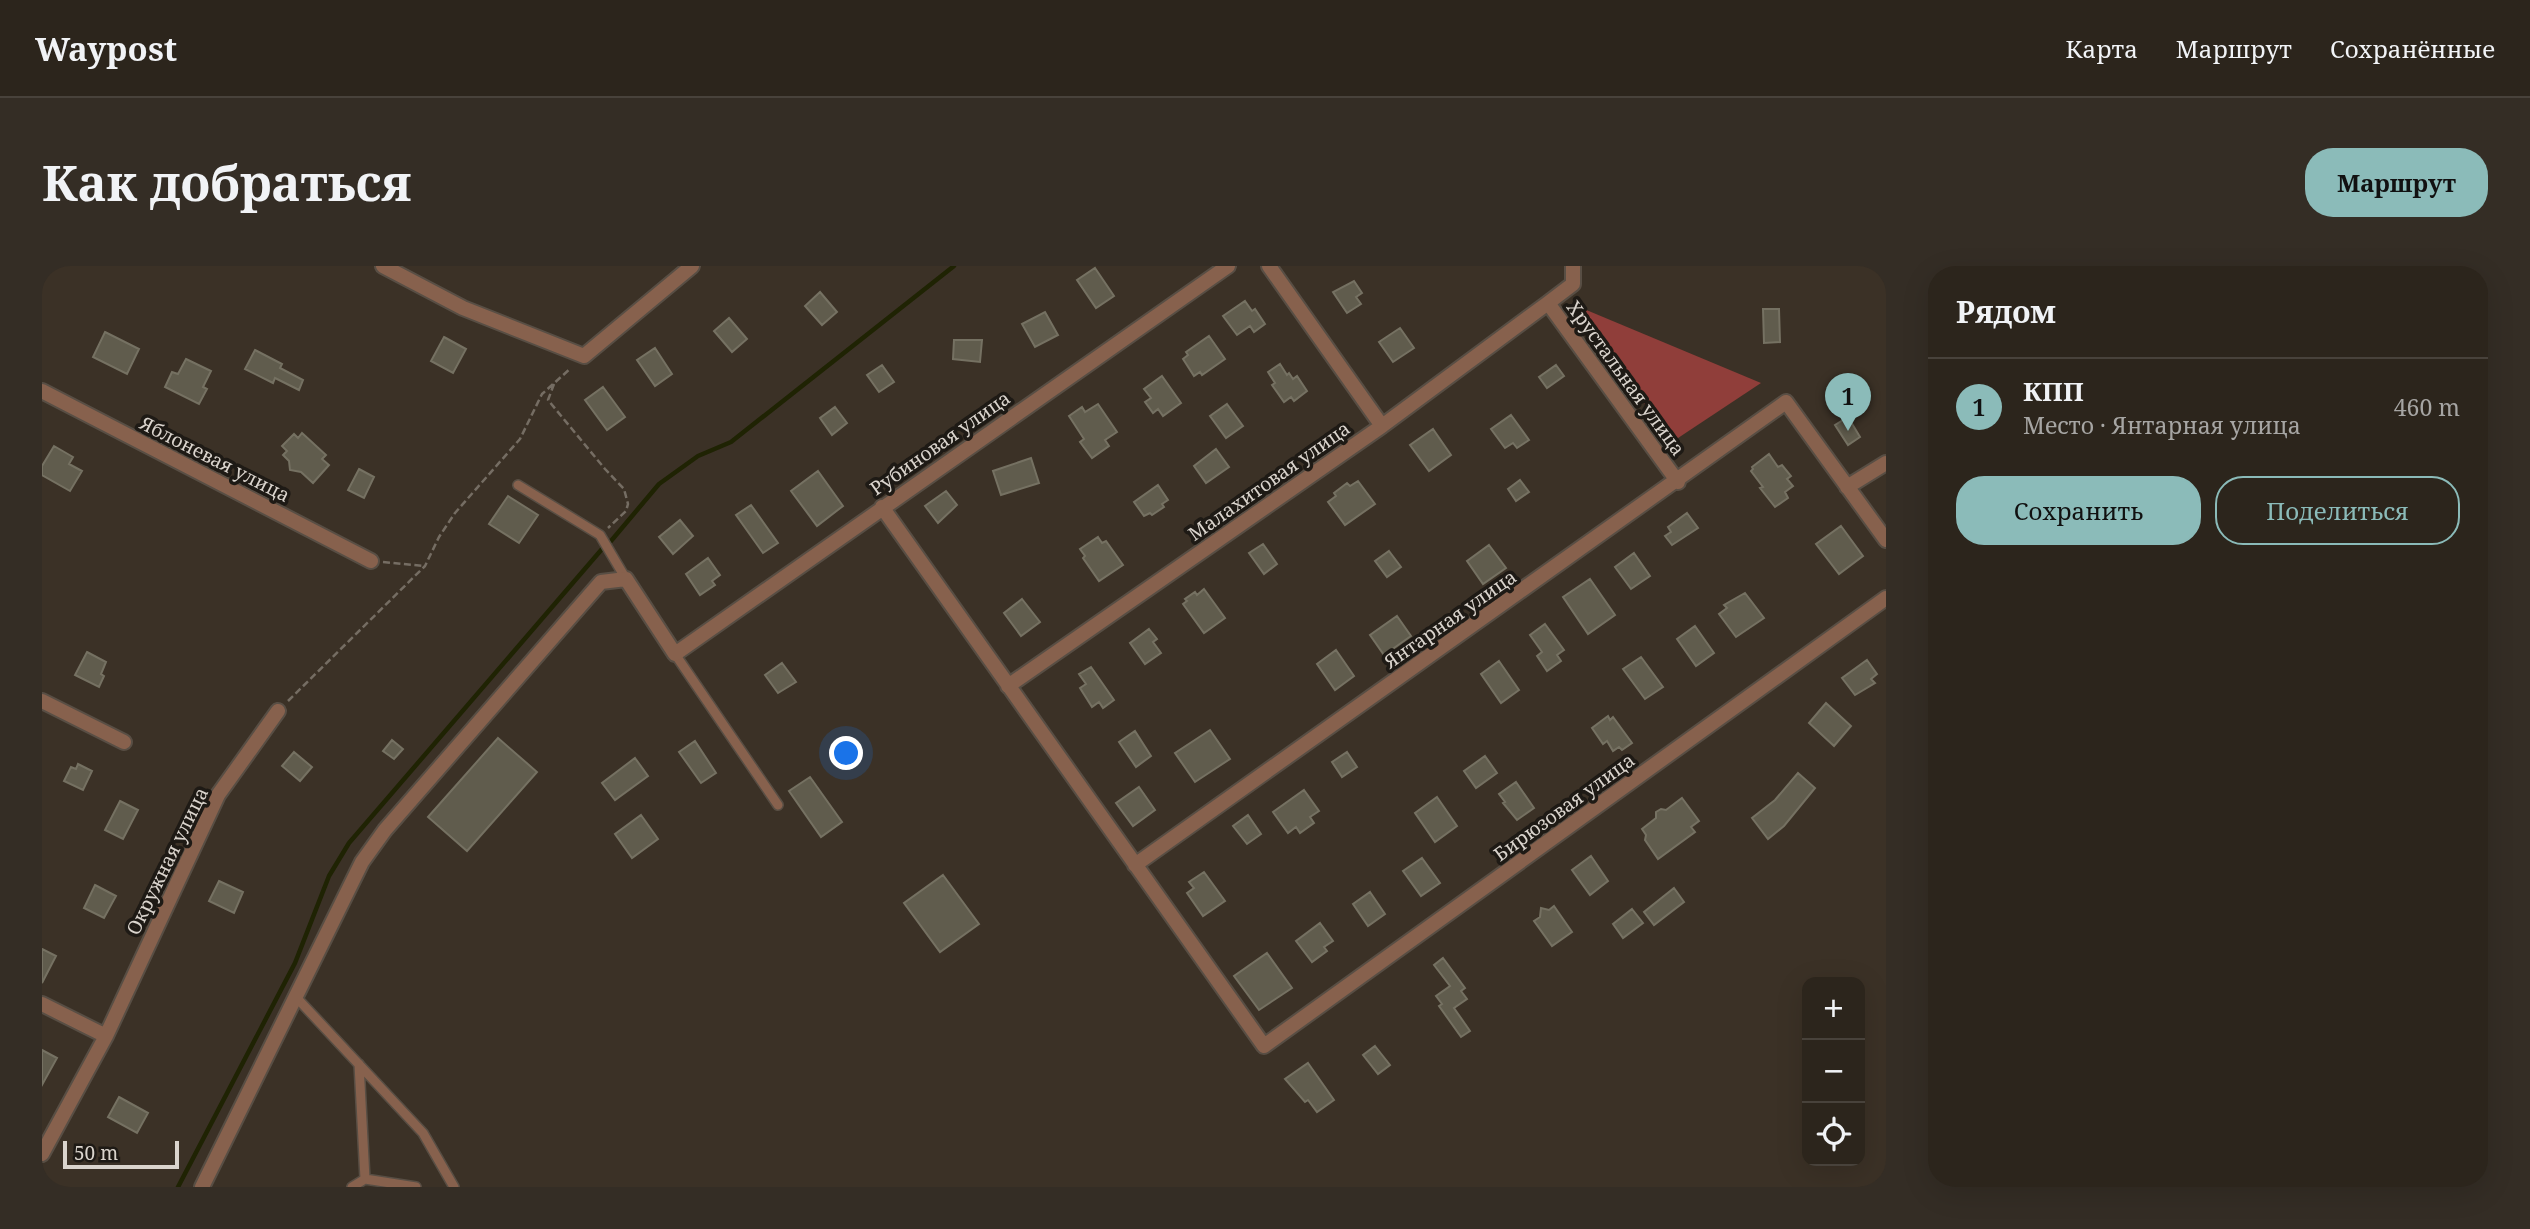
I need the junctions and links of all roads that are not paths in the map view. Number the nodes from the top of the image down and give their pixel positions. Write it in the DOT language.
graph roads {
  1 [pos="383,266"];
  2 [pos="692,266"];
  3 [pos="1228,266"];
  4 [pos="1269,266"];
  5 [pos="1573,266"];
  6 [pos="1548,303"];
  7 [pos="42,391"];
  8 [pos="1382,426"];
  9 [pos="1886,463"];
  10 [pos="1678,482"];
  11 [pos="518,485"];
  12 [pos="1847,487"];
  13 [pos="882,508"];
  14 [pos="1886,540"];
  15 [pos="371,561"];
  16 [pos="626,579"];
  17 [pos="1886,598"];
  18 [pos="675,654"];
  19 [pos="1008,685"];
  20 [pos="42,701"];
  21 [pos="278,711"];
  22 [pos="124,742"];
  23 [pos="778,805"];
  24 [pos="1135,865"];
  25 [pos="295,996"];
  26 [pos="42,1004"];
  27 [pos="106,1036"];
  28 [pos="359,1064"];
  29 [pos="42,1154"];
  30 [pos="365,1179"];
  31 [pos="202,1187"];
  32 [pos="352,1187"];
  33 [pos="416,1187"];
  34 [pos="454,1187"];
  1 -- 2 [label="street"];
  3 -- 13 [label="street, Рубиновая улица"];
  4 -- 8 [label="street"];
  5 -- 6 [label="street, Хрустальная улица"];
  6 -- 8 [label="street, Малахитовая улица"];
  6 -- 10 [label="street, Хрустальная улица"];
  7 -- 15 [label="street, Яблоневая улица"];
  8 -- 19 [label="street, Малахитовая улица"];
  9 -- 12 [label="street"];
  10 -- 12 [label="street, Янтарная улица"];
  10 -- 24 [label="street, Янтарная улица"];
  11 -- 16 [label="lane"];
  12 -- 14 [label="street"];
  13 -- 18 [label="street, Рубиновая улица"];
  13 -- 19 [label="street"];
  16 -- 18 [label="street"];
  16 -- 25 [label="street"];
  17 -- 24 [label="street, Бирюзовая улица"];
  18 -- 23 [label="lane"];
  19 -- 24 [label="street"];
  20 -- 22 [label="street"];
  21 -- 27 [label="street, Окружная улица"];
  25 -- 28 [label="lane"];
  25 -- 31 [label="street"];
  26 -- 27 [label="street"];
  27 -- 29 [label="street, Окружная улица"];
  28 -- 30 [label="lane"];
  28 -- 34 [label="lane"];
  30 -- 32 [label="lane"];
  30 -- 33 [label="lane"];
}
